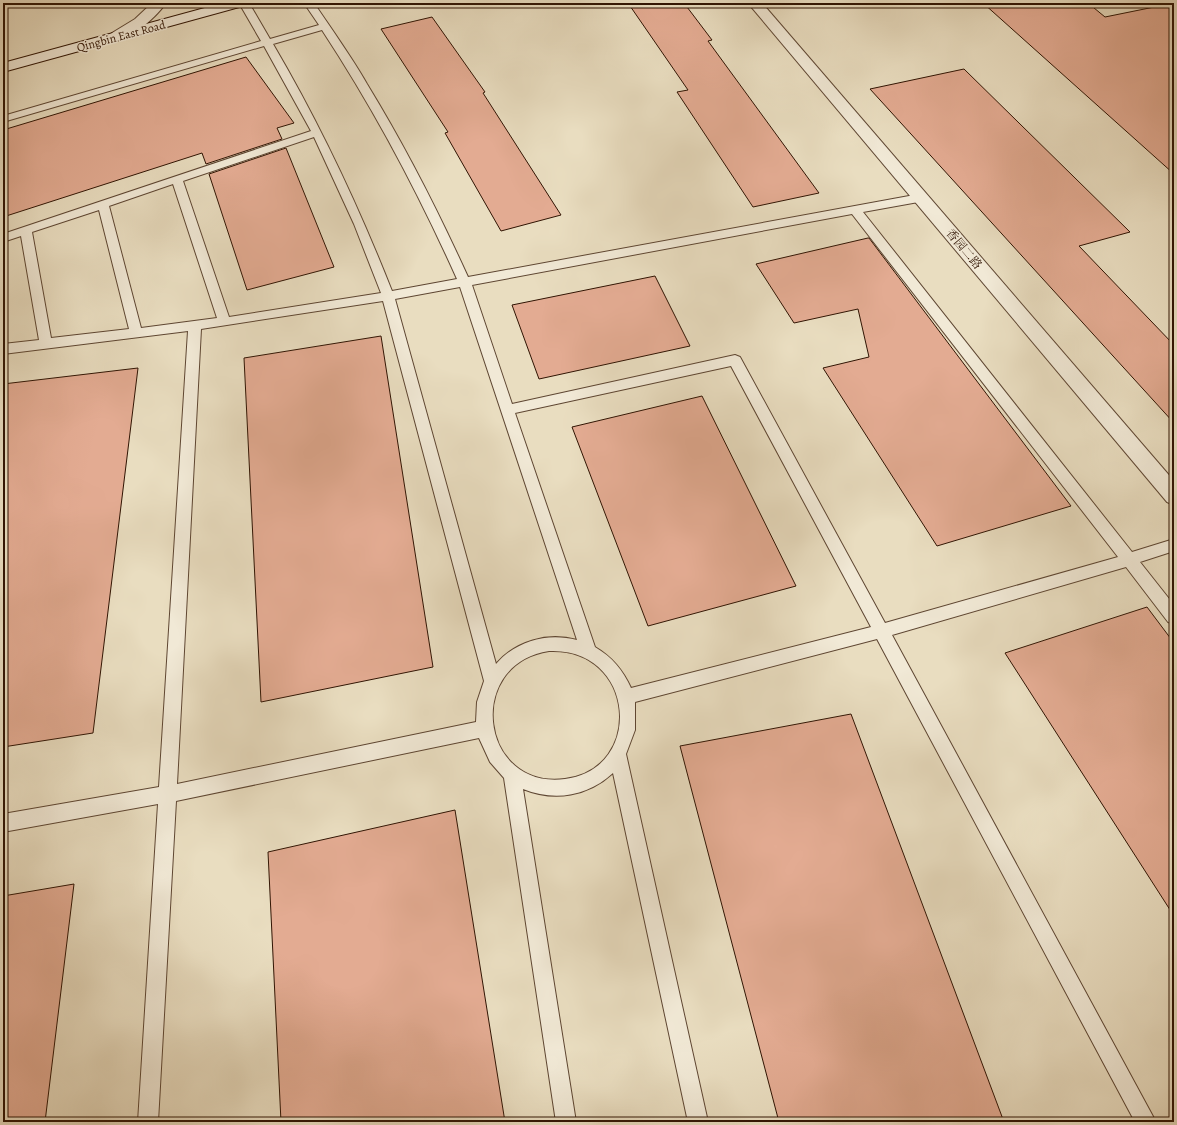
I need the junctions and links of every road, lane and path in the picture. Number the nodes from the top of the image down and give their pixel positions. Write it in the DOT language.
graph roads {
  1 [pos="159,3"];
  2 [pos="238,3"];
  3 [pos="244,3"];
  4 [pos="309,3"];
  5 [pos="755,3"];
  6 [pos="324,26"];
  7 [pos="118,36"];
  8 [pos="267,42"];
  9 [pos="3,68"];
  10 [pos="3,119"];
  11 [pos="317,132"];
  12 [pos="177,180"];
  13 [pos="920,198"];
  14 [pos="103,204"];
  15 [pos="855,210"];
  16 [pos="26,230"];
  17 [pos="3,238"];
  18 [pos="465,283"];
  19 [pos="388,296"];
  20 [pos="224,322"];
  21 [pos="195,326"];
  22 [pos="136,333"];
  23 [pos="46,344"];
  24 [pos="3,349"];
  25 [pos="507,410"];
  26 [pos="1174,496"];
  27 [pos="1174,545"];
  28 [pos="1129,560"];
  29 [pos="1174,617"];
  30 [pos="882,632"];
  31 [pos="589,653"];
  32 [pos="492,680"];
  33 [pos="628,696"];
  34 [pos="482,729"];
  35 [pos="618,755"];
  36 [pos="512,773"];
  37 [pos="168,794"];
  38 [pos="3,823"];
  39 [pos="148,1122"];
  40 [pos="566,1122"];
  41 [pos="698,1122"];
  42 [pos="1146,1122"];
  1 -- 7 [label="street"];
  2 -- 7 [label="street, Qingbin East Road"];
  3 -- 8 [label="lane"];
  4 -- 6 [label="lane"];
  5 -- 13 [label="street, 香园二路"];
  6 -- 8 [label="lane"];
  6 -- 18 [label="lane"];
  7 -- 9 [label="street, Qingbin East Road"];
  8 -- 10 [label="lane"];
  8 -- 11 [label="lane"];
  11 -- 12 [label="lane"];
  11 -- 19 [label="lane"];
  12 -- 14 [label="lane"];
  12 -- 20 [label="lane"];
  13 -- 15 [label="lane"];
  13 -- 26 [label="street, 香园二路"];
  14 -- 16 [label="lane"];
  14 -- 22 [label="lane"];
  15 -- 18 [label="lane"];
  15 -- 28 [label="lane"];
  16 -- 17 [label="lane"];
  16 -- 23 [label="lane"];
  18 -- 19 [label="lane"];
  18 -- 25 [label="lane"];
  19 -- 20 [label="lane"];
  19 -- 32 [label="lane"];
  20 -- 21 [label="lane"];
  21 -- 22 [label="lane"];
  21 -- 37 [label="lane"];
  22 -- 23 [label="lane"];
  23 -- 24 [label="lane"];
  25 -- 30 [label="lane"];
  25 -- 31 [label="lane"];
  27 -- 28 [label="lane"];
  28 -- 29 [label="lane"];
  28 -- 30 [label="lane"];
  30 -- 33 [label="lane"];
  30 -- 42 [label="lane"];
  31 -- 32 [label="lane"];
  31 -- 33 [label="lane"];
  32 -- 34 [label="lane"];
  33 -- 35 [label="lane"];
  34 -- 36 [label="lane"];
  34 -- 37 [label="lane"];
  35 -- 36 [label="lane"];
  35 -- 41 [label="lane"];
  36 -- 40 [label="lane"];
  37 -- 38 [label="lane"];
  37 -- 39 [label="lane"];
}
